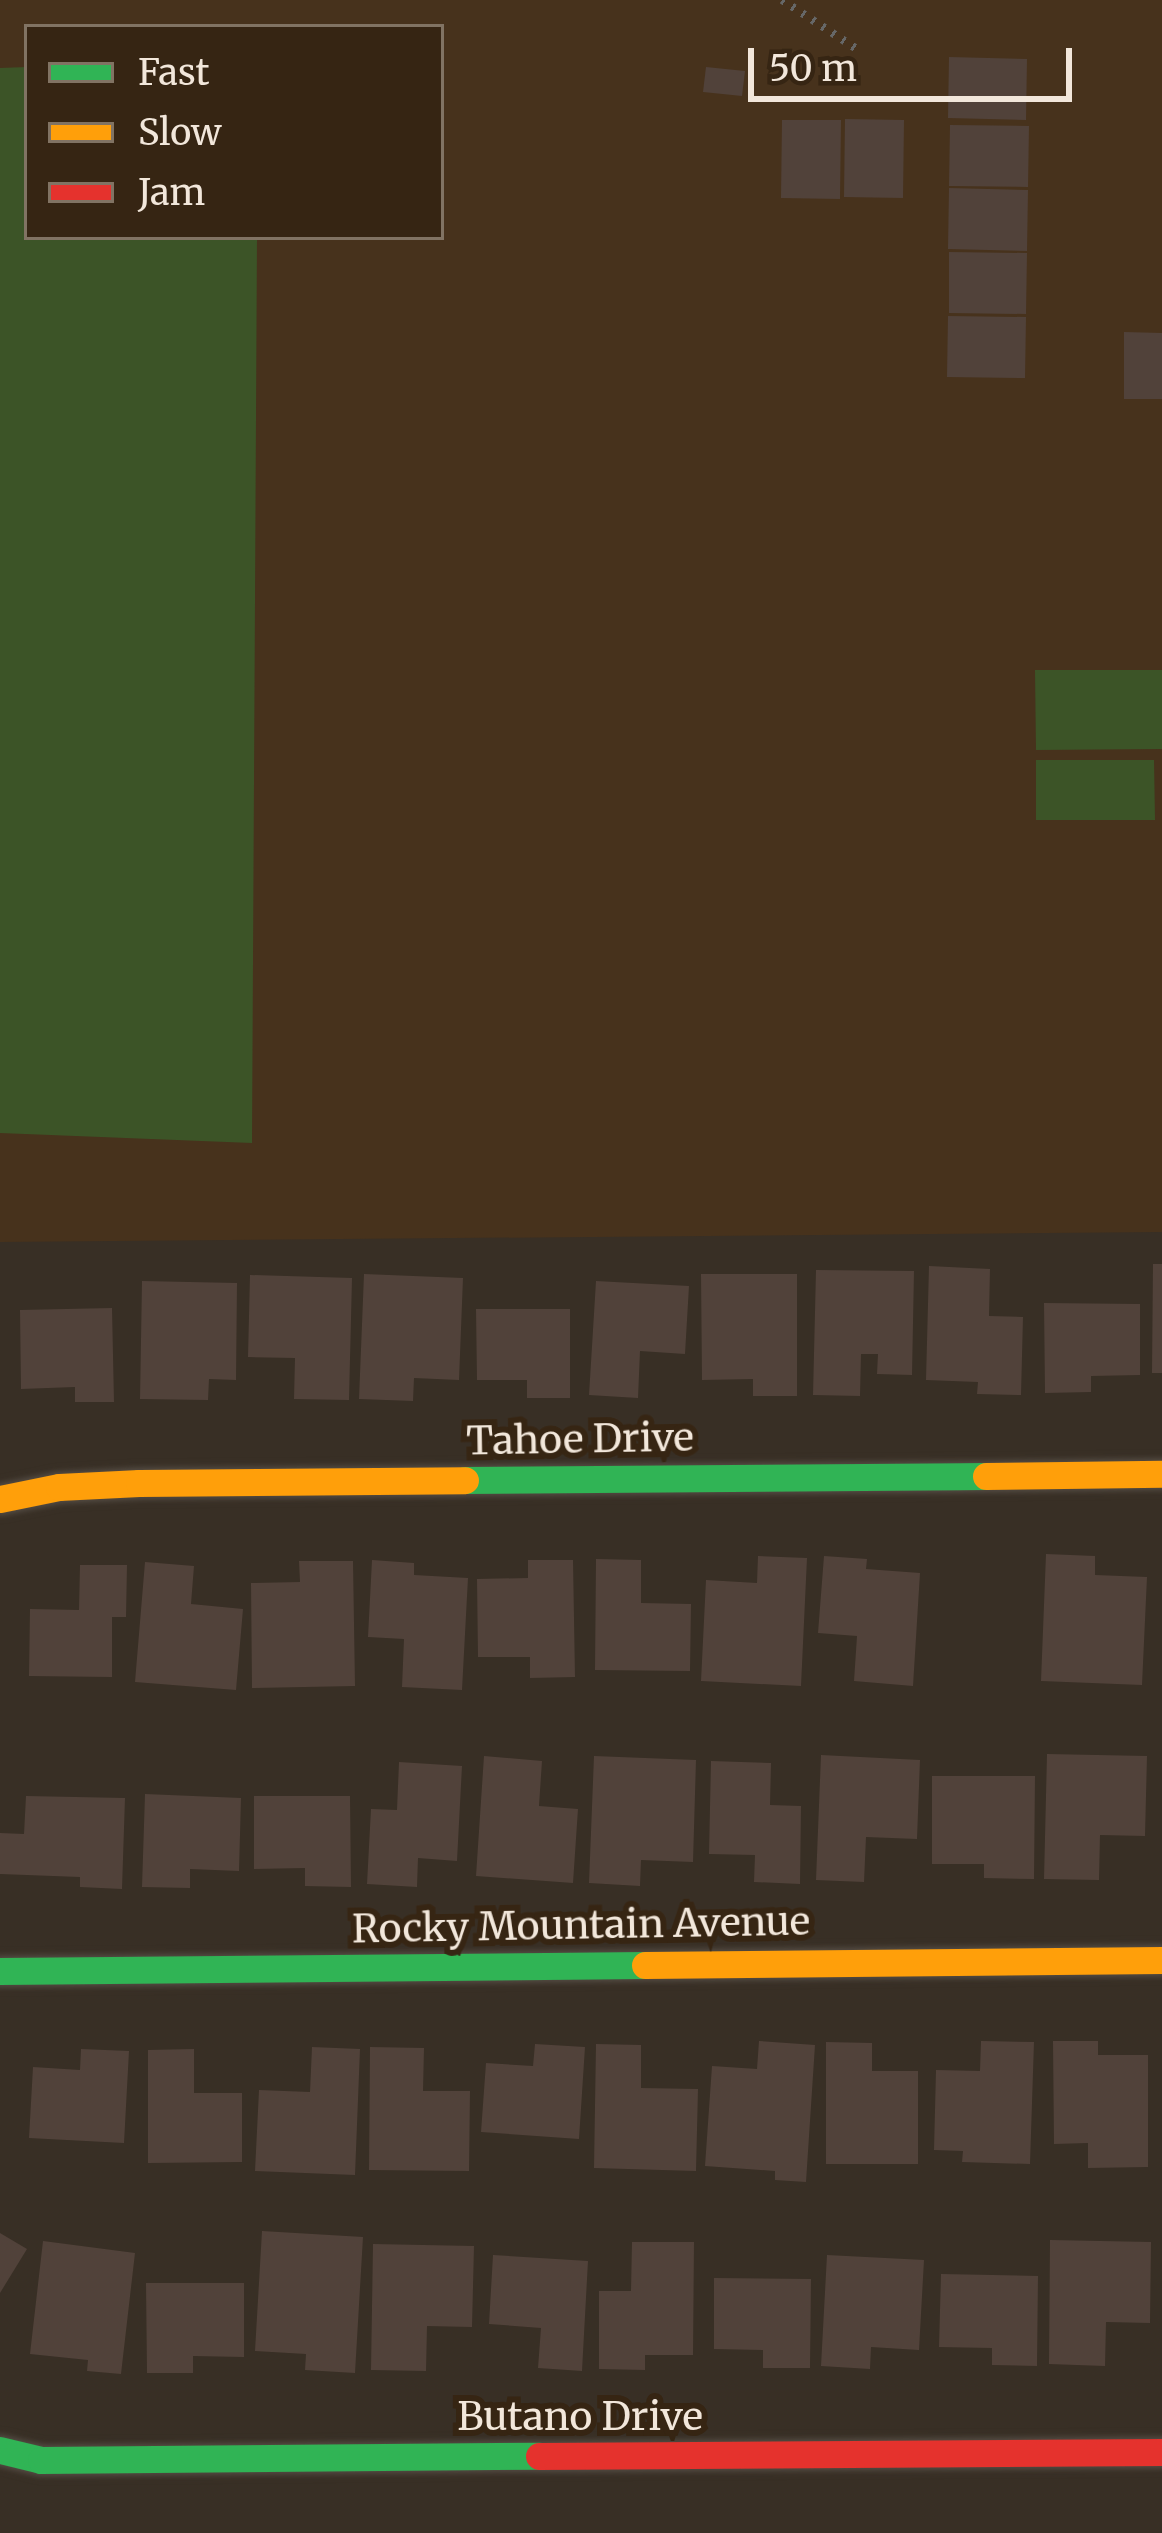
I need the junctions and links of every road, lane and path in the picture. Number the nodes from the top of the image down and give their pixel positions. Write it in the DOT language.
graph roads {
  1 [pos="782,0"];
  2 [pos="858,50"];
  3 [pos="1162,1474"];
  4 [pos="0,1499"];
  5 [pos="1162,1960"];
  6 [pos="0,1971"];
  7 [pos="0,2450"];
  8 [pos="1162,2452"];
  1 -- 2 [label="path"];
  3 -- 4 [label="street, Tahoe Drive"];
  5 -- 6 [label="street, Rocky Mountain Avenue"];
  7 -- 8 [label="street, Butano Drive"];
}
